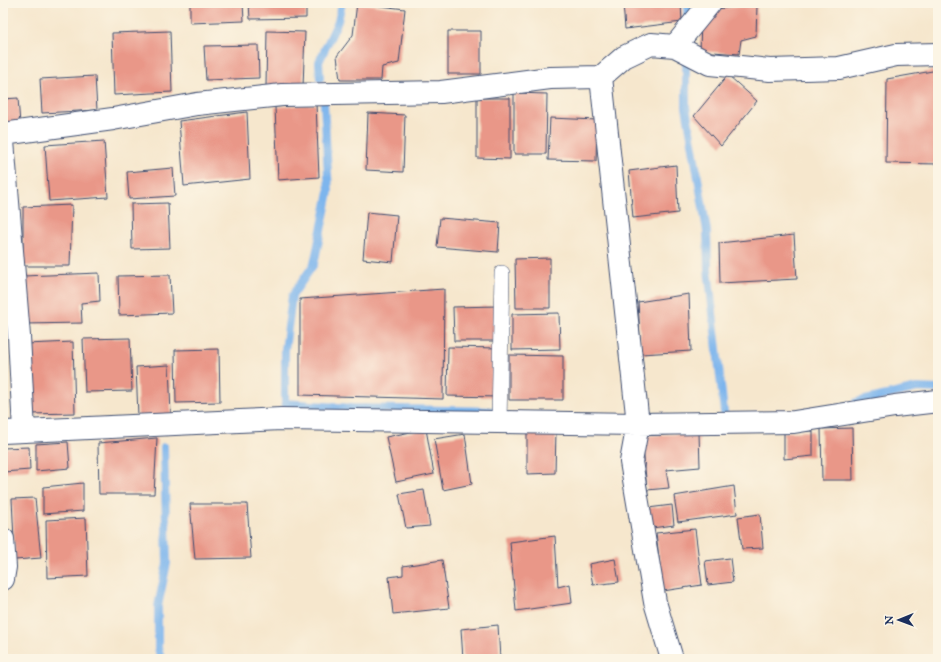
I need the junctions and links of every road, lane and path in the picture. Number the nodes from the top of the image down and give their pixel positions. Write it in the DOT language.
graph roads {
  1 [pos="710,3"];
  2 [pos="675,46"];
  3 [pos="938,54"];
  4 [pos="601,77"];
  5 [pos="3,134"];
  6 [pos="3,141"];
  7 [pos="502,273"];
  8 [pos="938,401"];
  9 [pos="499,422"];
  10 [pos="638,424"];
  11 [pos="14,432"];
  12 [pos="3,538"];
  13 [pos="3,579"];
  14 [pos="672,659"];
  1 -- 2 [label="street"];
  2 -- 3 [label="street"];
  2 -- 4 [label="street"];
  4 -- 5 [label="street"];
  4 -- 10 [label="street"];
  6 -- 11 [label="street"];
  7 -- 9 [label="lane"];
  8 -- 10 [label="street"];
  9 -- 10 [label="street"];
  9 -- 11 [label="street"];
  10 -- 14 [label="street"];
  12 -- 13 [label="street"];
}
